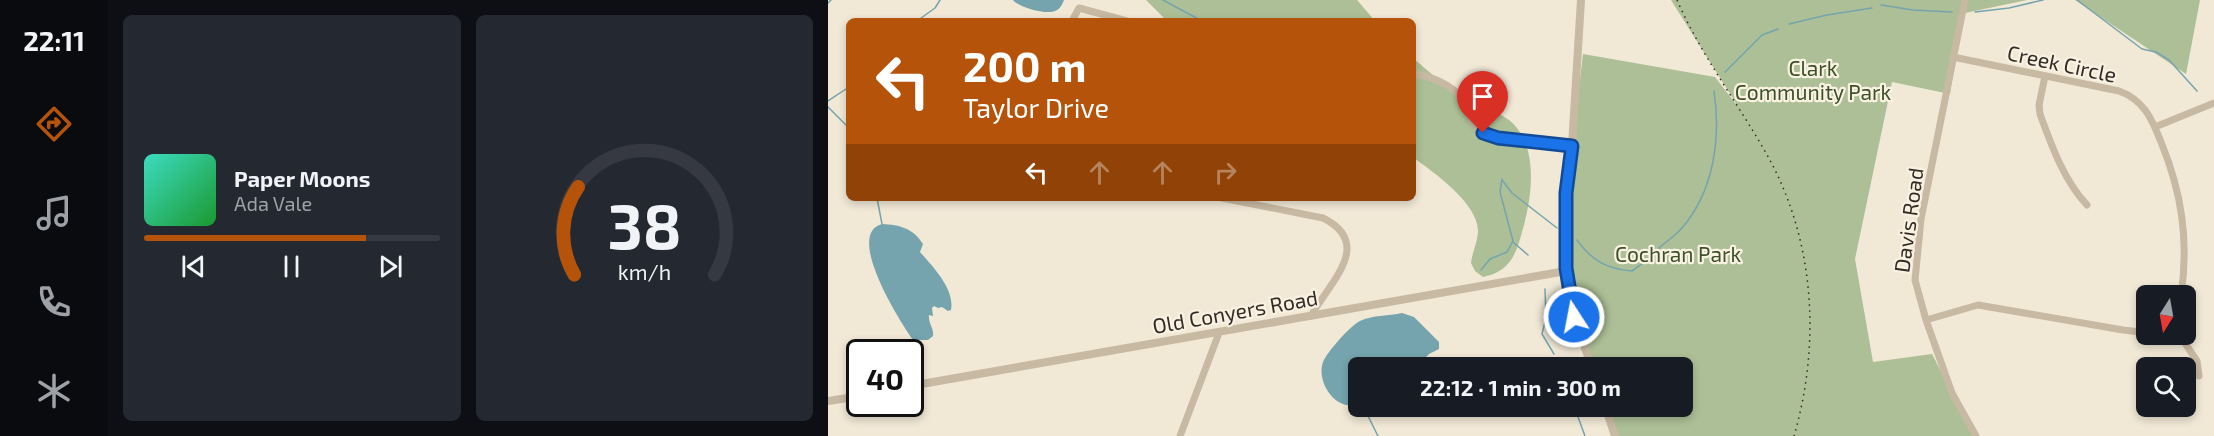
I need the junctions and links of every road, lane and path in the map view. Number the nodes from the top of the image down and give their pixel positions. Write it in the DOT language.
graph roads {
  1 [pos="1581,0"];
  2 [pos="1965,0"];
  3 [pos="1073,18"];
  4 [pos="1116,18"];
  5 [pos="1953,57"];
  6 [pos="1416,74"];
  7 [pos="2045,76"];
  8 [pos="2214,103"];
  9 [pos="2156,127"];
  10 [pos="1572,146"];
  11 [pos="1237,201"];
  12 [pos="2087,205"];
  13 [pos="1566,271"];
  14 [pos="2182,285"];
  15 [pos="1311,316"];
  16 [pos="1926,320"];
  17 [pos="2136,332"];
  18 [pos="1219,333"];
  19 [pos="2186,345"];
  20 [pos="1588,357"];
  21 [pos="2199,376"];
  22 [pos="924,384"];
  23 [pos="846,398"];
  24 [pos="828,401"];
  25 [pos="1609,417"];
  26 [pos="1180,436"];
  27 [pos="1615,436"];
  28 [pos="1976,436"];
  1 -- 10 [label="street"];
  2 -- 5 [label="street, Davis Road"];
  3 -- 4 [label="street"];
  5 -- 7 [label="street, Creek Circle"];
  5 -- 16 [label="street, Davis Road"];
  6 -- 10 [label="street"];
  7 -- 9 [label="street, Creek Circle"];
  7 -- 12 [label="street"];
  8 -- 9 [label="street"];
  9 -- 14 [label="street, Creek Circle"];
  10 -- 13 [label="street"];
  11 -- 15 [label="street"];
  13 -- 15 [label="street, Old Conyers Road"];
  13 -- 20 [label="street"];
  15 -- 18 [label="street, Old Conyers Road"];
  16 -- 17 [label="street"];
  16 -- 28 [label="street, Davis Road"];
  18 -- 22 [label="street, Old Conyers Road"];
  18 -- 26 [label="street"];
  19 -- 21 [label="street"];
  23 -- 24 [label="street"];
  25 -- 27 [label="street"];
}
